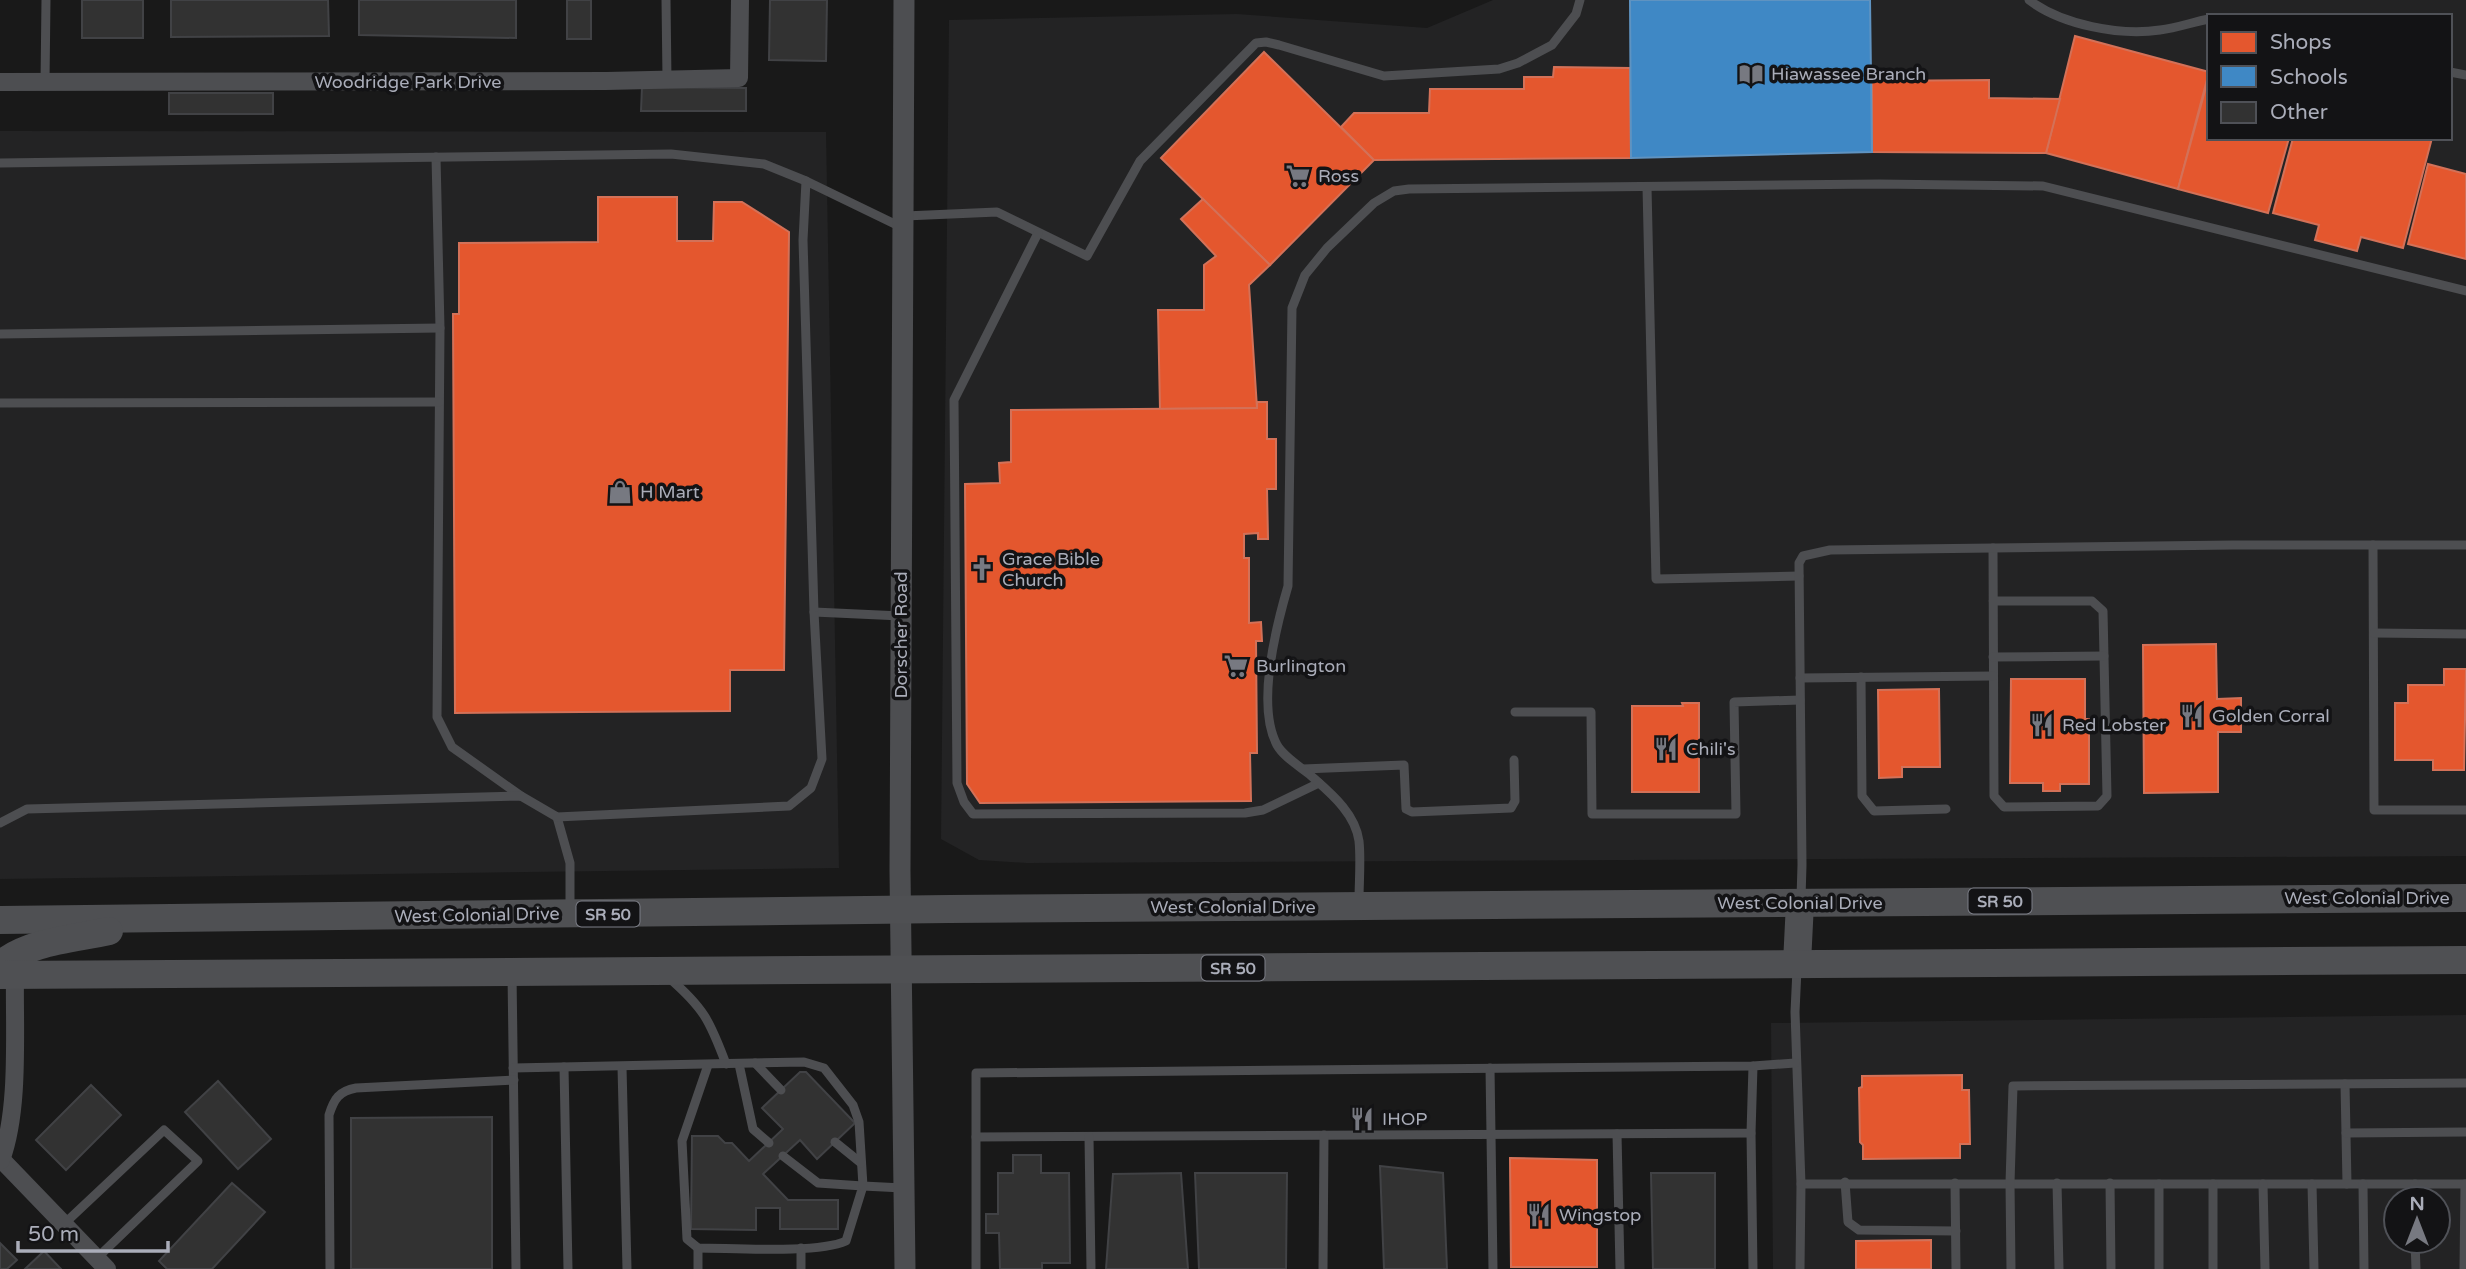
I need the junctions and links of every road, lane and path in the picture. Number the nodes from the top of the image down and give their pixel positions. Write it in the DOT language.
graph roads {
  1 [pos="46,0"];
  2 [pos="666,0"];
  3 [pos="740,0"];
  4 [pos="904,0"];
  5 [pos="1580,0"];
  6 [pos="2029,0"];
  7 [pos="2207,19"];
  8 [pos="667,79"];
  9 [pos="0,82"];
  10 [pos="45,82"];
  11 [pos="436,157"];
  12 [pos="0,163"];
  13 [pos="806,181"];
  14 [pos="1647,187"];
  15 [pos="903,222"];
  16 [pos="1038,233"];
  17 [pos="2466,291"];
  18 [pos="440,328"];
  19 [pos="0,334"];
  20 [pos="439,402"];
  21 [pos="0,403"];
  22 [pos="2373,545"];
  23 [pos="2466,545"];
  24 [pos="1993,548"];
  25 [pos="1799,576"];
  26 [pos="1993,601"];
  27 [pos="814,612"];
  28 [pos="901,616"];
  29 [pos="2374,633"];
  30 [pos="2466,634"];
  31 [pos="2104,656"];
  32 [pos="1993,657"];
  33 [pos="1993,676"];
  34 [pos="1861,677"];
  35 [pos="1800,678"];
  36 [pos="1800,700"];
  37 [pos="1515,712"];
  38 [pos="1514,760"];
  39 [pos="1303,769"];
  40 [pos="1319,783"];
  41 [pos="521,796"];
  42 [pos="1946,809"];
  43 [pos="2466,810"];
  44 [pos="557,817"];
  45 [pos="0,823"];
  46 [pos="2466,898"];
  47 [pos="1800,903"];
  48 [pos="1359,906"];
  49 [pos="900,910"];
  50 [pos="570,914"];
  51 [pos="170,919"];
  52 [pos="0,920"];
  53 [pos="2466,940"];
  54 [pos="2362,959"];
  55 [pos="2466,960"];
  56 [pos="1797,963"];
  57 [pos="5,971"];
  58 [pos="901,971"];
  59 [pos="512,972"];
  60 [pos="662,972"];
  61 [pos="755,1063"];
  62 [pos="1796,1063"];
  63 [pos="726,1064"];
  64 [pos="739,1064"];
  65 [pos="708,1065"];
  66 [pos="1753,1066"];
  67 [pos="564,1067"];
  68 [pos="622,1067"];
  69 [pos="513,1068"];
  70 [pos="1490,1068"];
  71 [pos="514,1080"];
  72 [pos="2466,1083"];
  73 [pos="2345,1084"];
  74 [pos="781,1090"];
  75 [pos="2466,1132"];
  76 [pos="1751,1133"];
  77 [pos="2346,1133"];
  78 [pos="1617,1134"];
  79 [pos="1324,1135"];
  80 [pos="1491,1135"];
  81 [pos="976,1137"];
  82 [pos="1089,1137"];
  83 [pos="835,1142"];
  84 [pos="769,1143"];
  85 [pos="783,1156"];
  86 [pos="0,1159"];
  87 [pos="860,1163"];
  88 [pos="1845,1182"];
  89 [pos="1955,1183"];
  90 [pos="2010,1183"];
  91 [pos="2057,1183"];
  92 [pos="2110,1183"];
  93 [pos="1801,1184"];
  94 [pos="2159,1184"];
  95 [pos="2213,1184"];
  96 [pos="2263,1184"];
  97 [pos="2312,1184"];
  98 [pos="2347,1184"];
  99 [pos="2363,1184"];
  100 [pos="2414,1184"];
  101 [pos="2465,1184"];
  102 [pos="863,1185"];
  103 [pos="904,1188"];
  104 [pos="64,1224"];
  105 [pos="1956,1231"];
  106 [pos="698,1248"];
  107 [pos="801,1248"];
  108 [pos="102,1264"];
  109 [pos="330,1269"];
  110 [pos="516,1269"];
  111 [pos="568,1269"];
  112 [pos="627,1269"];
  113 [pos="698,1269"];
  114 [pos="801,1269"];
  115 [pos="905,1269"];
  116 [pos="976,1269"];
  117 [pos="1091,1269"];
  118 [pos="1323,1269"];
  119 [pos="1493,1269"];
  120 [pos="1620,1269"];
  121 [pos="1754,1269"];
  122 [pos="1800,1269"];
  123 [pos="1956,1269"];
  124 [pos="2011,1269"];
  125 [pos="2059,1269"];
  126 [pos="2111,1269"];
  127 [pos="2159,1269"];
  128 [pos="2213,1269"];
  129 [pos="2265,1269"];
  130 [pos="2314,1269"];
  131 [pos="2364,1269"];
  132 [pos="2464,1269"];
  1 -- 10 [label="lane"];
  2 -- 8 [label="lane"];
  3 -- 8 [label="street, Woodridge Park Drive"];
  4 -- 15 [label="street, Dorscher Road"];
  5 -- 16 [label="lane"];
  6 -- 7 [label="lane"];
  8 -- 10 [label="street, Woodridge Park Drive"];
  9 -- 10 [label="street, Woodridge Park Drive"];
  11 -- 12 [label="lane"];
  11 -- 13 [label="lane"];
  11 -- 18 [label="lane"];
  13 -- 15 [label="lane"];
  13 -- 27 [label="lane"];
  14 -- 17 [label="lane"];
  14 -- 25 [label="lane"];
  14 -- 39 [label="lane"];
  15 -- 16 [label="lane"];
  15 -- 28 [label="street, Dorscher Road"];
  16 -- 40 [label="lane"];
  18 -- 19 [label="lane"];
  18 -- 20 [label="lane"];
  20 -- 21 [label="lane"];
  20 -- 41 [label="lane"];
  22 -- 23 [label="lane"];
  22 -- 24 [label="lane"];
  22 -- 29 [label="lane"];
  24 -- 25 [label="lane"];
  24 -- 26 [label="lane"];
  25 -- 35 [label="lane"];
  26 -- 31 [label="lane"];
  26 -- 32 [label="lane"];
  27 -- 28 [label="lane"];
  27 -- 44 [label="lane"];
  28 -- 49 [label="street, Dorscher Road"];
  29 -- 30 [label="lane"];
  29 -- 43 [label="lane"];
  31 -- 32 [label="lane"];
  31 -- 33 [label="lane"];
  32 -- 33 [label="lane"];
  33 -- 34 [label="lane"];
  34 -- 35 [label="lane"];
  34 -- 42 [label="lane"];
  35 -- 36 [label="lane"];
  36 -- 37 [label="lane"];
  36 -- 47 [label="lane"];
  38 -- 39 [label="lane"];
  39 -- 40 [label="lane"];
  40 -- 48 [label="lane"];
  41 -- 44 [label="lane"];
  41 -- 45 [label="lane"];
  44 -- 50 [label="lane"];
  46 -- 47 [label="highway, West Colonial Drive / SR 50"];
  47 -- 48 [label="highway, West Colonial Drive / SR 50"];
  47 -- 56 [label="highway"];
  48 -- 49 [label="highway, West Colonial Drive / SR 50"];
  49 -- 50 [label="highway, West Colonial Drive / SR 50"];
  49 -- 58 [label="street, Dorscher Road"];
  50 -- 51 [label="highway, West Colonial Drive / SR 50"];
  51 -- 52 [label="highway, West Colonial Drive / SR 50"];
  51 -- 57 [label="highway"];
  53 -- 54 [label="highway"];
  54 -- 55 [label="highway, SR 50"];
  54 -- 56 [label="highway, SR 50"];
  56 -- 58 [label="highway, SR 50"];
  56 -- 62 [label="lane"];
  57 -- 59 [label="highway, SR 50"];
  57 -- 86 [label="street"];
  58 -- 60 [label="highway, SR 50"];
  58 -- 103 [label="street, Dorscher Road"];
  59 -- 60 [label="highway, SR 50"];
  59 -- 69 [label="lane"];
  60 -- 63 [label="lane"];
  61 -- 64 [label="lane"];
  61 -- 74 [label="lane"];
  61 -- 87 [label="lane"];
  62 -- 66 [label="lane"];
  62 -- 93 [label="lane"];
  63 -- 64 [label="lane"];
  63 -- 65 [label="lane"];
  64 -- 84 [label="lane"];
  65 -- 68 [label="lane"];
  65 -- 106 [label="lane"];
  66 -- 70 [label="lane"];
  66 -- 76 [label="lane"];
  67 -- 68 [label="lane"];
  67 -- 69 [label="lane"];
  67 -- 111 [label="lane"];
  68 -- 112 [label="lane"];
  69 -- 71 [label="lane"];
  70 -- 80 [label="lane"];
  70 -- 81 [label="lane"];
  71 -- 109 [label="lane"];
  71 -- 110 [label="lane"];
  72 -- 73 [label="lane"];
  73 -- 77 [label="lane"];
  73 -- 90 [label="lane"];
  75 -- 77 [label="lane"];
  76 -- 78 [label="lane"];
  76 -- 121 [label="lane"];
  77 -- 98 [label="lane"];
  78 -- 80 [label="lane"];
  78 -- 120 [label="lane"];
  79 -- 80 [label="lane"];
  79 -- 82 [label="lane"];
  79 -- 118 [label="lane"];
  80 -- 119 [label="lane"];
  81 -- 82 [label="lane"];
  81 -- 116 [label="lane"];
  82 -- 117 [label="lane"];
  83 -- 87 [label="lane"];
  85 -- 102 [label="lane"];
  86 -- 104 [label="street"];
  87 -- 102 [label="lane"];
  88 -- 89 [label="lane"];
  88 -- 93 [label="lane"];
  88 -- 105 [label="lane"];
  89 -- 90 [label="lane"];
  89 -- 105 [label="lane"];
  90 -- 91 [label="lane"];
  90 -- 124 [label="lane"];
  91 -- 92 [label="lane"];
  91 -- 125 [label="lane"];
  92 -- 94 [label="lane"];
  92 -- 126 [label="lane"];
  93 -- 122 [label="lane"];
  94 -- 95 [label="lane"];
  94 -- 127 [label="lane"];
  95 -- 96 [label="lane"];
  95 -- 128 [label="lane"];
  96 -- 97 [label="lane"];
  96 -- 129 [label="lane"];
  97 -- 98 [label="lane"];
  97 -- 130 [label="lane"];
  98 -- 99 [label="lane"];
  99 -- 100 [label="lane"];
  99 -- 131 [label="lane"];
  100 -- 101 [label="lane"];
  101 -- 132 [label="lane"];
  102 -- 103 [label="lane"];
  102 -- 107 [label="lane"];
  103 -- 115 [label="street, Dorscher Road"];
  104 -- 108 [label="street"];
  104 -- 108 [label="lane"];
  105 -- 123 [label="lane"];
  106 -- 107 [label="lane"];
  106 -- 113 [label="lane"];
  107 -- 114 [label="lane"];
}
